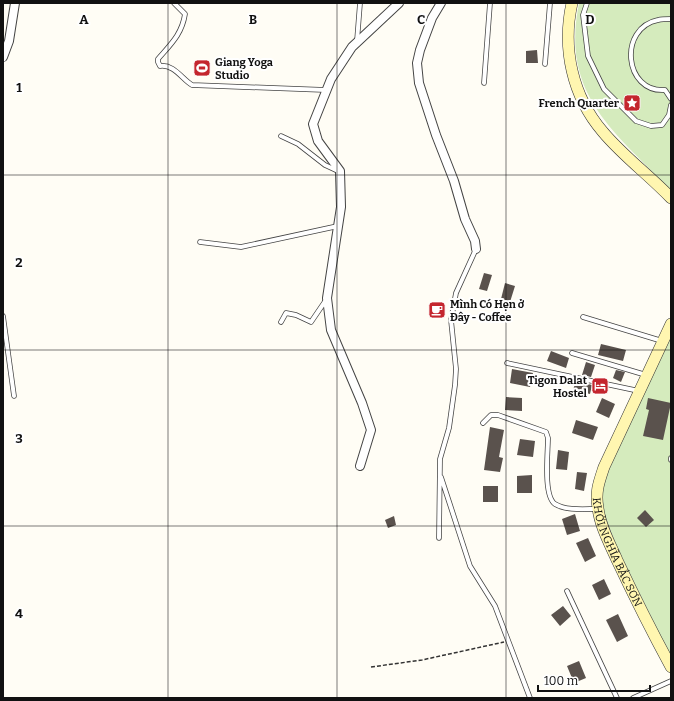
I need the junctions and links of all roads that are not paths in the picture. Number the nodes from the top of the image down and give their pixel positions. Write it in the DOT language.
graph roads {
  1 [pos="15,3"];
  2 [pos="174,3"];
  3 [pos="360,3"];
  4 [pos="399,3"];
  5 [pos="441,3"];
  6 [pos="490,3"];
  7 [pos="550,3"];
  8 [pos="572,3"];
  9 [pos="588,3"];
  10 [pos="671,19"];
  11 [pos="357,41"];
  12 [pos="3,57"];
  13 [pos="545,64"];
  14 [pos="484,83"];
  15 [pos="327,90"];
  16 [pos="671,100"];
  17 [pos="671,105"];
  18 [pos="280,136"];
  19 [pos="340,172"];
  20 [pos="671,198"];
  21 [pos="338,226"];
  22 [pos="200,242"];
  23 [pos="476,250"];
  24 [pos="327,298"];
  25 [pos="3,316"];
  26 [pos="583,316"];
  27 [pos="281,322"];
  28 [pos="671,324"];
  29 [pos="663,342"];
  30 [pos="572,353"];
  31 [pos="507,363"];
  32 [pos="646,376"];
  33 [pos="640,391"];
  34 [pos="14,396"];
  35 [pos="483,424"];
  36 [pos="360,466"];
  37 [pos="440,473"];
  38 [pos="598,509"];
  39 [pos="439,538"];
  40 [pos="567,591"];
  41 [pos="671,667"];
  42 [pos="671,681"];
  43 [pos="530,698"];
  44 [pos="617,698"];
  45 [pos="633,698"];
  1 -- 12 [label="street"];
  2 -- 15 [label="lane"];
  3 -- 11 [label="lane"];
  4 -- 11 [label="street"];
  5 -- 23 [label="street"];
  6 -- 14 [label="lane"];
  7 -- 13 [label="lane"];
  8 -- 20 [label="street"];
  9 -- 17 [label="lane"];
  10 -- 16 [label="lane"];
  11 -- 15 [label="street"];
  15 -- 19 [label="street"];
  18 -- 19 [label="lane"];
  19 -- 21 [label="street"];
  21 -- 22 [label="lane"];
  21 -- 24 [label="street"];
  23 -- 37 [label="lane"];
  24 -- 27 [label="lane"];
  24 -- 36 [label="street"];
  25 -- 34 [label="lane"];
  26 -- 29 [label="lane"];
  28 -- 29 [label="street, KHỞI NGHĨA BẮC SƠN"];
  29 -- 32 [label="street, KHỞI NGHĨA BẮC SƠN"];
  30 -- 32 [label="lane"];
  31 -- 33 [label="lane"];
  32 -- 33 [label="street, KHỞI NGHĨA BẮC SƠN"];
  33 -- 38 [label="street, KHỞI NGHĨA BẮC SƠN"];
  35 -- 38 [label="lane"];
  37 -- 39 [label="lane"];
  37 -- 43 [label="lane"];
  38 -- 41 [label="street, KHỞI NGHĨA BẮC SƠN"];
  40 -- 44 [label="lane"];
  42 -- 45 [label="lane"];
}
